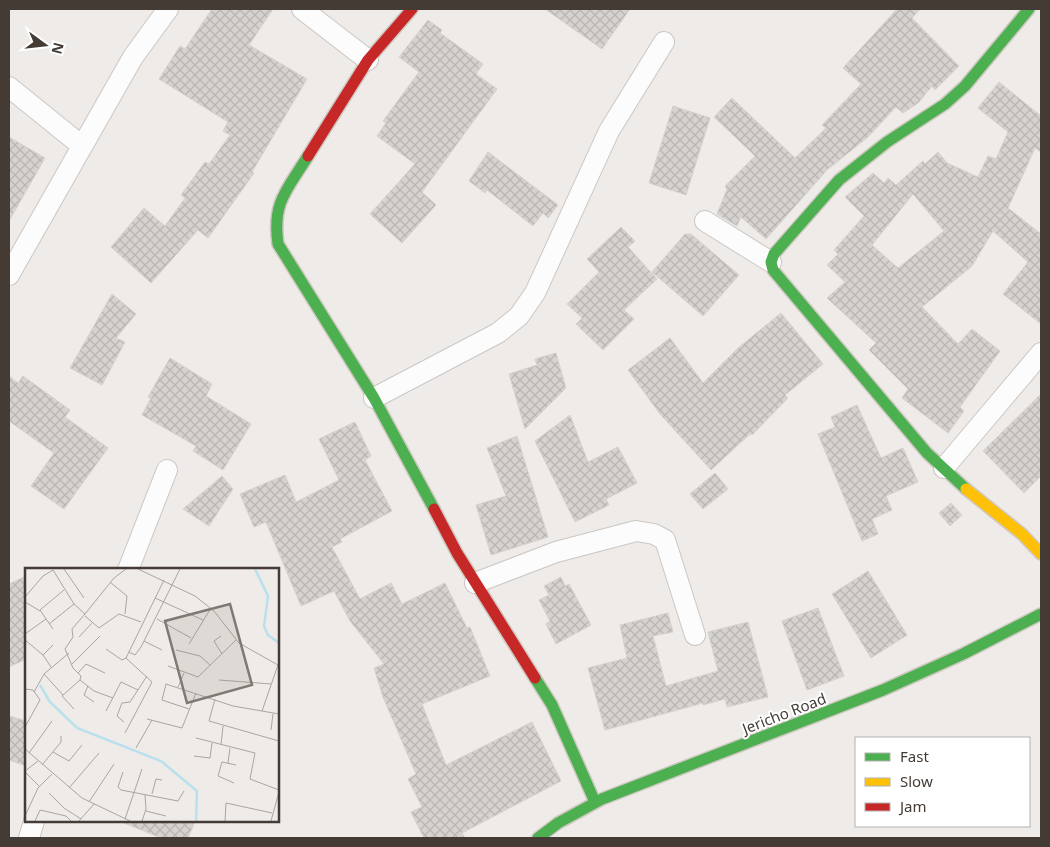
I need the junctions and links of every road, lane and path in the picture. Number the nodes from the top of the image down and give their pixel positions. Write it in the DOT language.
graph roads {
  1 [pos="168,9"];
  2 [pos="302,9"];
  3 [pos="412,9"];
  4 [pos="1029,9"];
  5 [pos="664,42"];
  6 [pos="368,60"];
  7 [pos="9,87"];
  8 [pos="82,146"];
  9 [pos="705,221"];
  10 [pos="771,262"];
  11 [pos="9,275"];
  12 [pos="1041,353"];
  13 [pos="374,398"];
  14 [pos="944,468"];
  15 [pos="167,470"];
  16 [pos="1041,554"];
  17 [pos="129,568"];
  18 [pos="475,583"];
  19 [pos="1041,614"];
  20 [pos="695,635"];
  21 [pos="595,802"];
  22 [pos="34,822"];
  23 [pos="28,838"];
  24 [pos="538,838"];
  1 -- 8 [label="street"];
  2 -- 6 [label="street"];
  3 -- 6 [label="street"];
  4 -- 10 [label="street"];
  5 -- 13 [label="street"];
  6 -- 13 [label="street"];
  7 -- 8 [label="street"];
  8 -- 11 [label="street"];
  9 -- 10 [label="street"];
  10 -- 14 [label="street"];
  12 -- 14 [label="street"];
  13 -- 18 [label="street"];
  14 -- 16 [label="street"];
  15 -- 17 [label="street"];
  18 -- 20 [label="street"];
  18 -- 21 [label="street"];
  19 -- 21 [label="street, Jericho Road"];
  21 -- 24 [label="street, Jericho Road"];
  22 -- 23 [label="street"];
}
